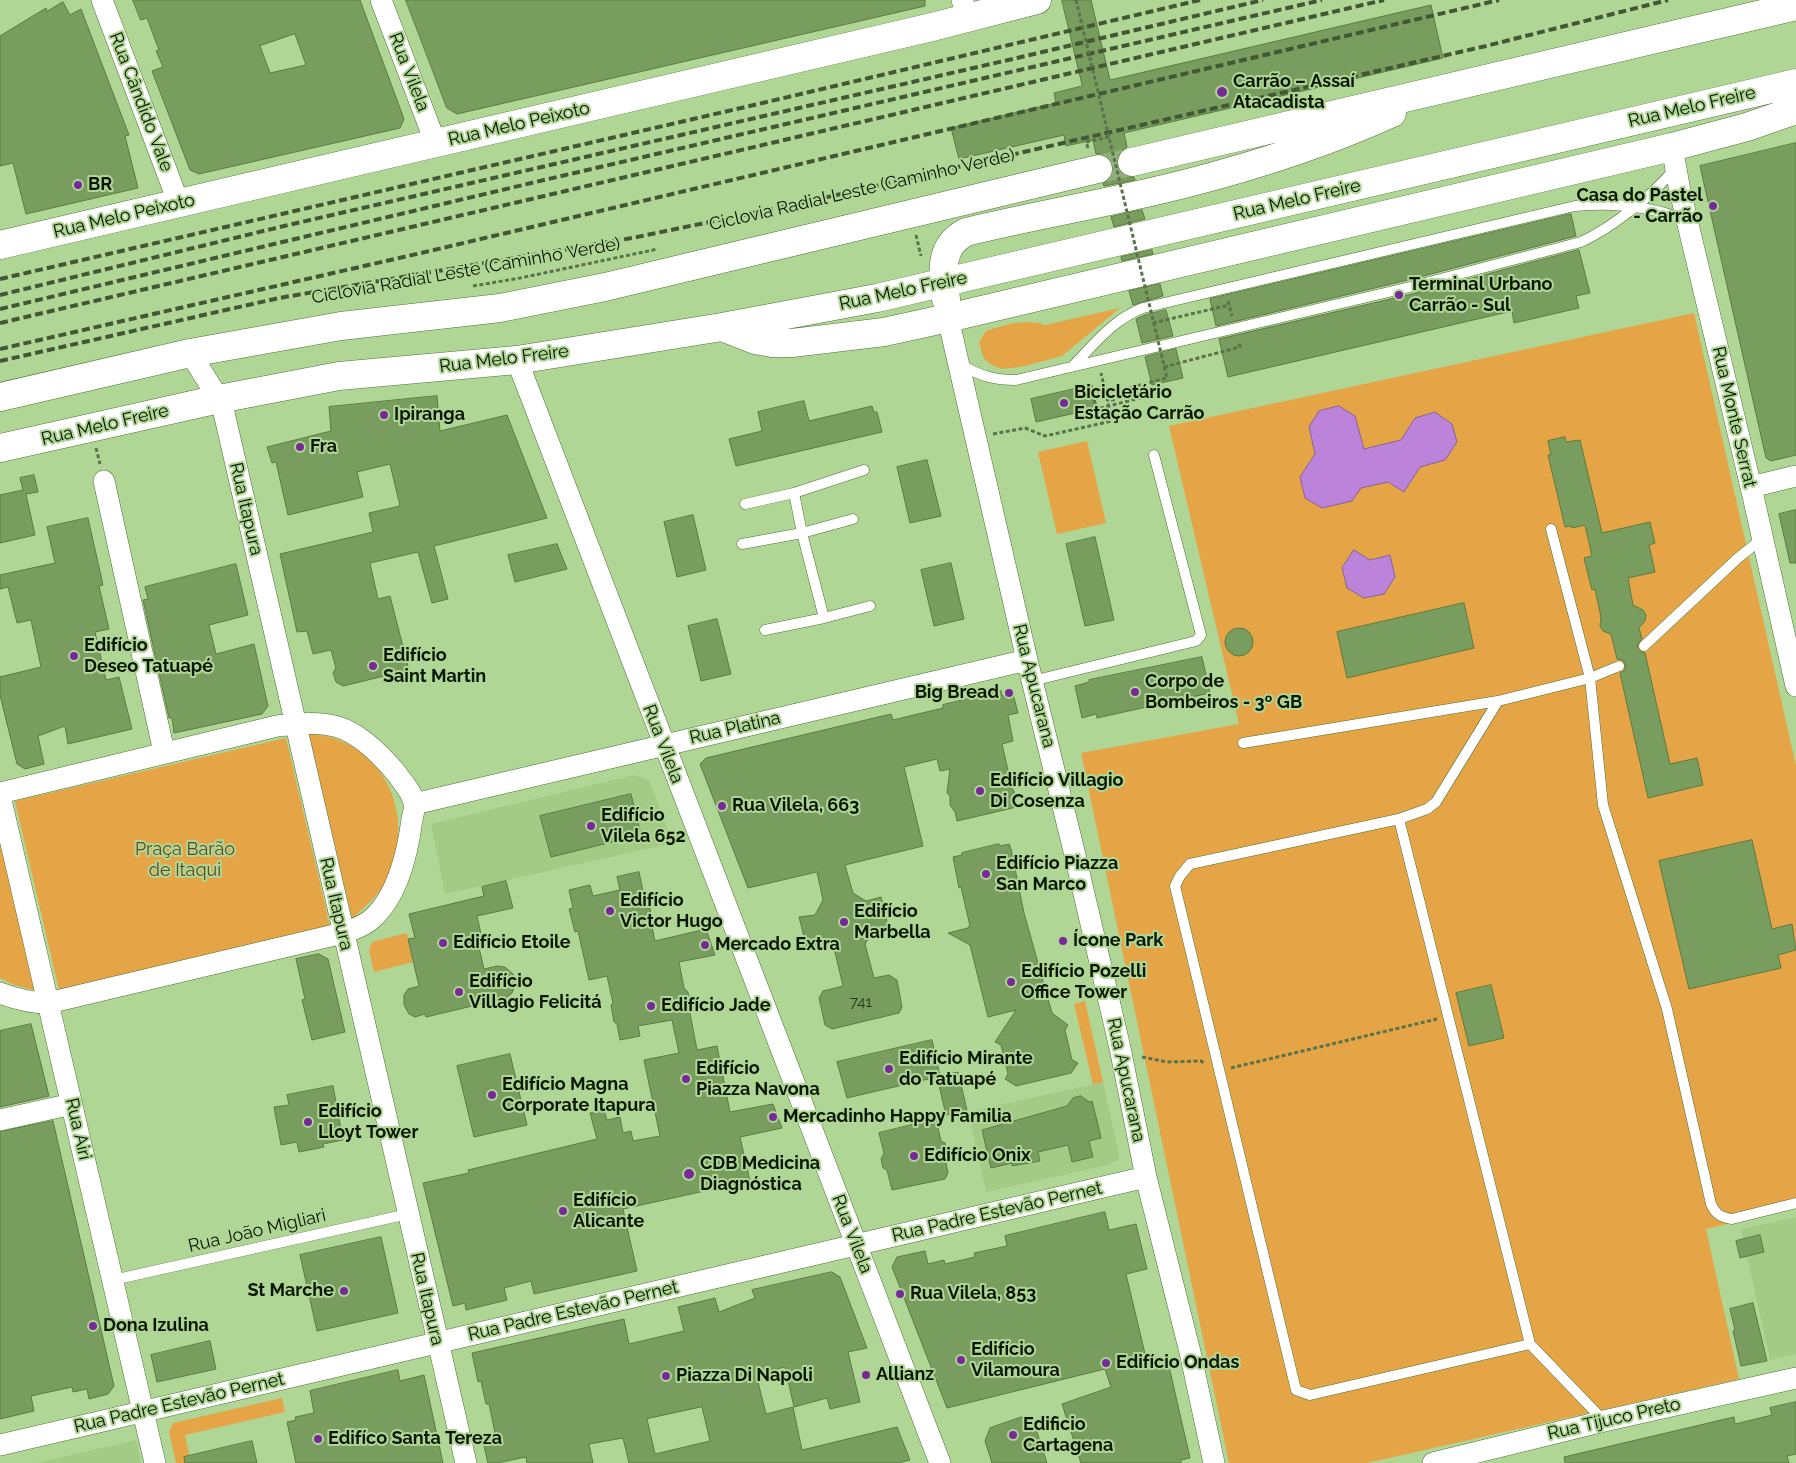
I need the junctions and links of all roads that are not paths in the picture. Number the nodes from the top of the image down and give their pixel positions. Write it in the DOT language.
graph roads {
  1 [pos="102,0"];
  2 [pos="381,0"];
  3 [pos="1037,0"];
  4 [pos="1796,6"];
  5 [pos="966,9"];
  6 [pos="1796,83"];
  7 [pos="1446,89"];
  8 [pos="1796,110"];
  9 [pos="436,144"];
  10 [pos="1674,157"];
  11 [pos="179,204"];
  12 [pos="1634,206"];
  13 [pos="1688,221"];
  14 [pos="0,245"];
  15 [pos="944,283"];
  16 [pos="948,318"];
  17 [pos="722,327"];
  18 [pos="190,353"];
  19 [pos="517,360"];
  20 [pos="958,363"];
  21 [pos="1073,366"];
  22 [pos="0,397"];
  23 [pos="219,399"];
  24 [pos="0,448"];
  25 [pos="1154,455"];
  26 [pos="864,470"];
  27 [pos="1796,476"];
  28 [pos="104,481"];
  29 [pos="1751,486"];
  30 [pos="794,493"];
  31 [pos="745,504"];
  32 [pos="853,519"];
  33 [pos="1551,529"];
  34 [pos="802,533"];
  35 [pos="1763,538"];
  36 [pos="742,544"];
  37 [pos="870,606"];
  38 [pos="824,618"];
  39 [pos="765,630"];
  40 [pos="1644,646"];
  41 [pos="1027,660"];
  42 [pos="1619,666"];
  43 [pos="1590,678"];
  44 [pos="1032,681"];
  45 [pos="1796,686"];
  46 [pos="1498,701"];
  47 [pos="295,724"];
  48 [pos="1243,743"];
  49 [pos="664,745"];
  50 [pos="164,752"];
  51 [pos="0,794"];
  52 [pos="414,804"];
  53 [pos="1399,819"];
  54 [pos="343,933"];
  55 [pos="0,992"];
  56 [pos="48,1003"];
  57 [pos="72,1104"];
  58 [pos="0,1120"];
  59 [pos="1146,1177"];
  60 [pos="1796,1203"];
  61 [pos="408,1214"];
  62 [pos="856,1244"];
  63 [pos="113,1280"];
  64 [pos="437,1342"];
  65 [pos="1530,1344"];
  66 [pos="1796,1378"];
  67 [pos="143,1411"];
  68 [pos="1604,1421"];
  69 [pos="0,1445"];
  70 [pos="155,1463"];
  71 [pos="466,1463"];
  72 [pos="940,1463"];
  73 [pos="1214,1463"];
  74 [pos="1433,1463"];
  1 -- 11 [label="street, Rua Cândido Vale"];
  2 -- 9 [label="street, Rua Vilela"];
  3 -- 5 [label="main road, Rua Melo Peixoto"];
  4 -- 7 [label="main road"];
  5 -- 9 [label="main road, Rua Melo Peixoto"];
  6 -- 15 [label="main road, Rua Melo Freire"];
  7 -- 15 [label="main road"];
  7 -- 18 [label="main road"];
  8 -- 10 [label="main road"];
  9 -- 11 [label="main road, Rua Melo Peixoto"];
  10 -- 12 [label="lane"];
  10 -- 13 [label="street, Rua Monte Serrat"];
  10 -- 16 [label="main road"];
  11 -- 14 [label="main road, Rua Melo Peixoto"];
  12 -- 13 [label="lane"];
  12 -- 21 [label="lane"];
  12 -- 21 [label="lane"];
  13 -- 29 [label="street, Rua Monte Serrat"];
  15 -- 16 [label="main road"];
  15 -- 17 [label="main road, Rua Melo Freire"];
  16 -- 17 [label="main road"];
  16 -- 20 [label="street, Rua Apucarana"];
  17 -- 19 [label="main road, Rua Melo Freire"];
  18 -- 22 [label="main road"];
  18 -- 23 [label="street, Rua Itapura"];
  19 -- 23 [label="main road, Rua Melo Freire"];
  19 -- 49 [label="street, Rua Vilela"];
  20 -- 21 [label="lane"];
  20 -- 41 [label="street, Rua Apucarana"];
  23 -- 24 [label="main road, Rua Melo Freire"];
  23 -- 47 [label="street, Rua Itapura"];
  25 -- 44 [label="lane"];
  26 -- 30 [label="lane"];
  27 -- 29 [label="street"];
  28 -- 50 [label="street"];
  29 -- 35 [label="street, Rua Monte Serrat"];
  30 -- 31 [label="lane"];
  30 -- 34 [label="lane"];
  32 -- 34 [label="lane"];
  33 -- 43 [label="lane"];
  34 -- 36 [label="lane"];
  34 -- 38 [label="lane"];
  35 -- 40 [label="lane"];
  35 -- 45 [label="street, Rua Monte Serrat"];
  37 -- 38 [label="lane"];
  38 -- 39 [label="lane"];
  41 -- 44 [label="street, Rua Apucarana"];
  41 -- 49 [label="street, Rua Platina"];
  42 -- 43 [label="lane"];
  43 -- 46 [label="lane"];
  43 -- 60 [label="lane"];
  44 -- 59 [label="street, Rua Apucarana"];
  46 -- 48 [label="lane"];
  46 -- 53 [label="lane"];
  47 -- 50 [label="street"];
  47 -- 52 [label="street"];
  47 -- 54 [label="street, Rua Itapura"];
  49 -- 52 [label="street, Rua Platina"];
  49 -- 62 [label="street, Rua Vilela"];
  50 -- 51 [label="street"];
  51 -- 56 [label="street, Rua Airi"];
  52 -- 54 [label="street"];
  53 -- 65 [label="lane"];
  53 -- 65 [label="lane"];
  54 -- 56 [label="street"];
  54 -- 61 [label="street, Rua Itapura"];
  55 -- 56 [label="street"];
  56 -- 57 [label="street, Rua Airi"];
  57 -- 58 [label="street"];
  57 -- 63 [label="street, Rua Airi"];
  59 -- 62 [label="street, Rua Padre Estevão Pernet"];
  59 -- 73 [label="street, Rua Apucarana"];
  61 -- 63 [label="lane, Rua João Migliari"];
  61 -- 64 [label="street, Rua Itapura"];
  62 -- 64 [label="street, Rua Padre Estevão Pernet"];
  62 -- 72 [label="street, Rua Vilela"];
  63 -- 67 [label="street, Rua Airi"];
  64 -- 67 [label="street, Rua Padre Estevão Pernet"];
  64 -- 71 [label="street, Rua Itapura"];
  65 -- 68 [label="lane"];
  66 -- 68 [label="street, Rua Tijuco Preto"];
  67 -- 69 [label="street, Rua Padre Estevão Pernet"];
  67 -- 70 [label="street, Rua Airi"];
  68 -- 74 [label="street, Rua Tijuco Preto"];
}
